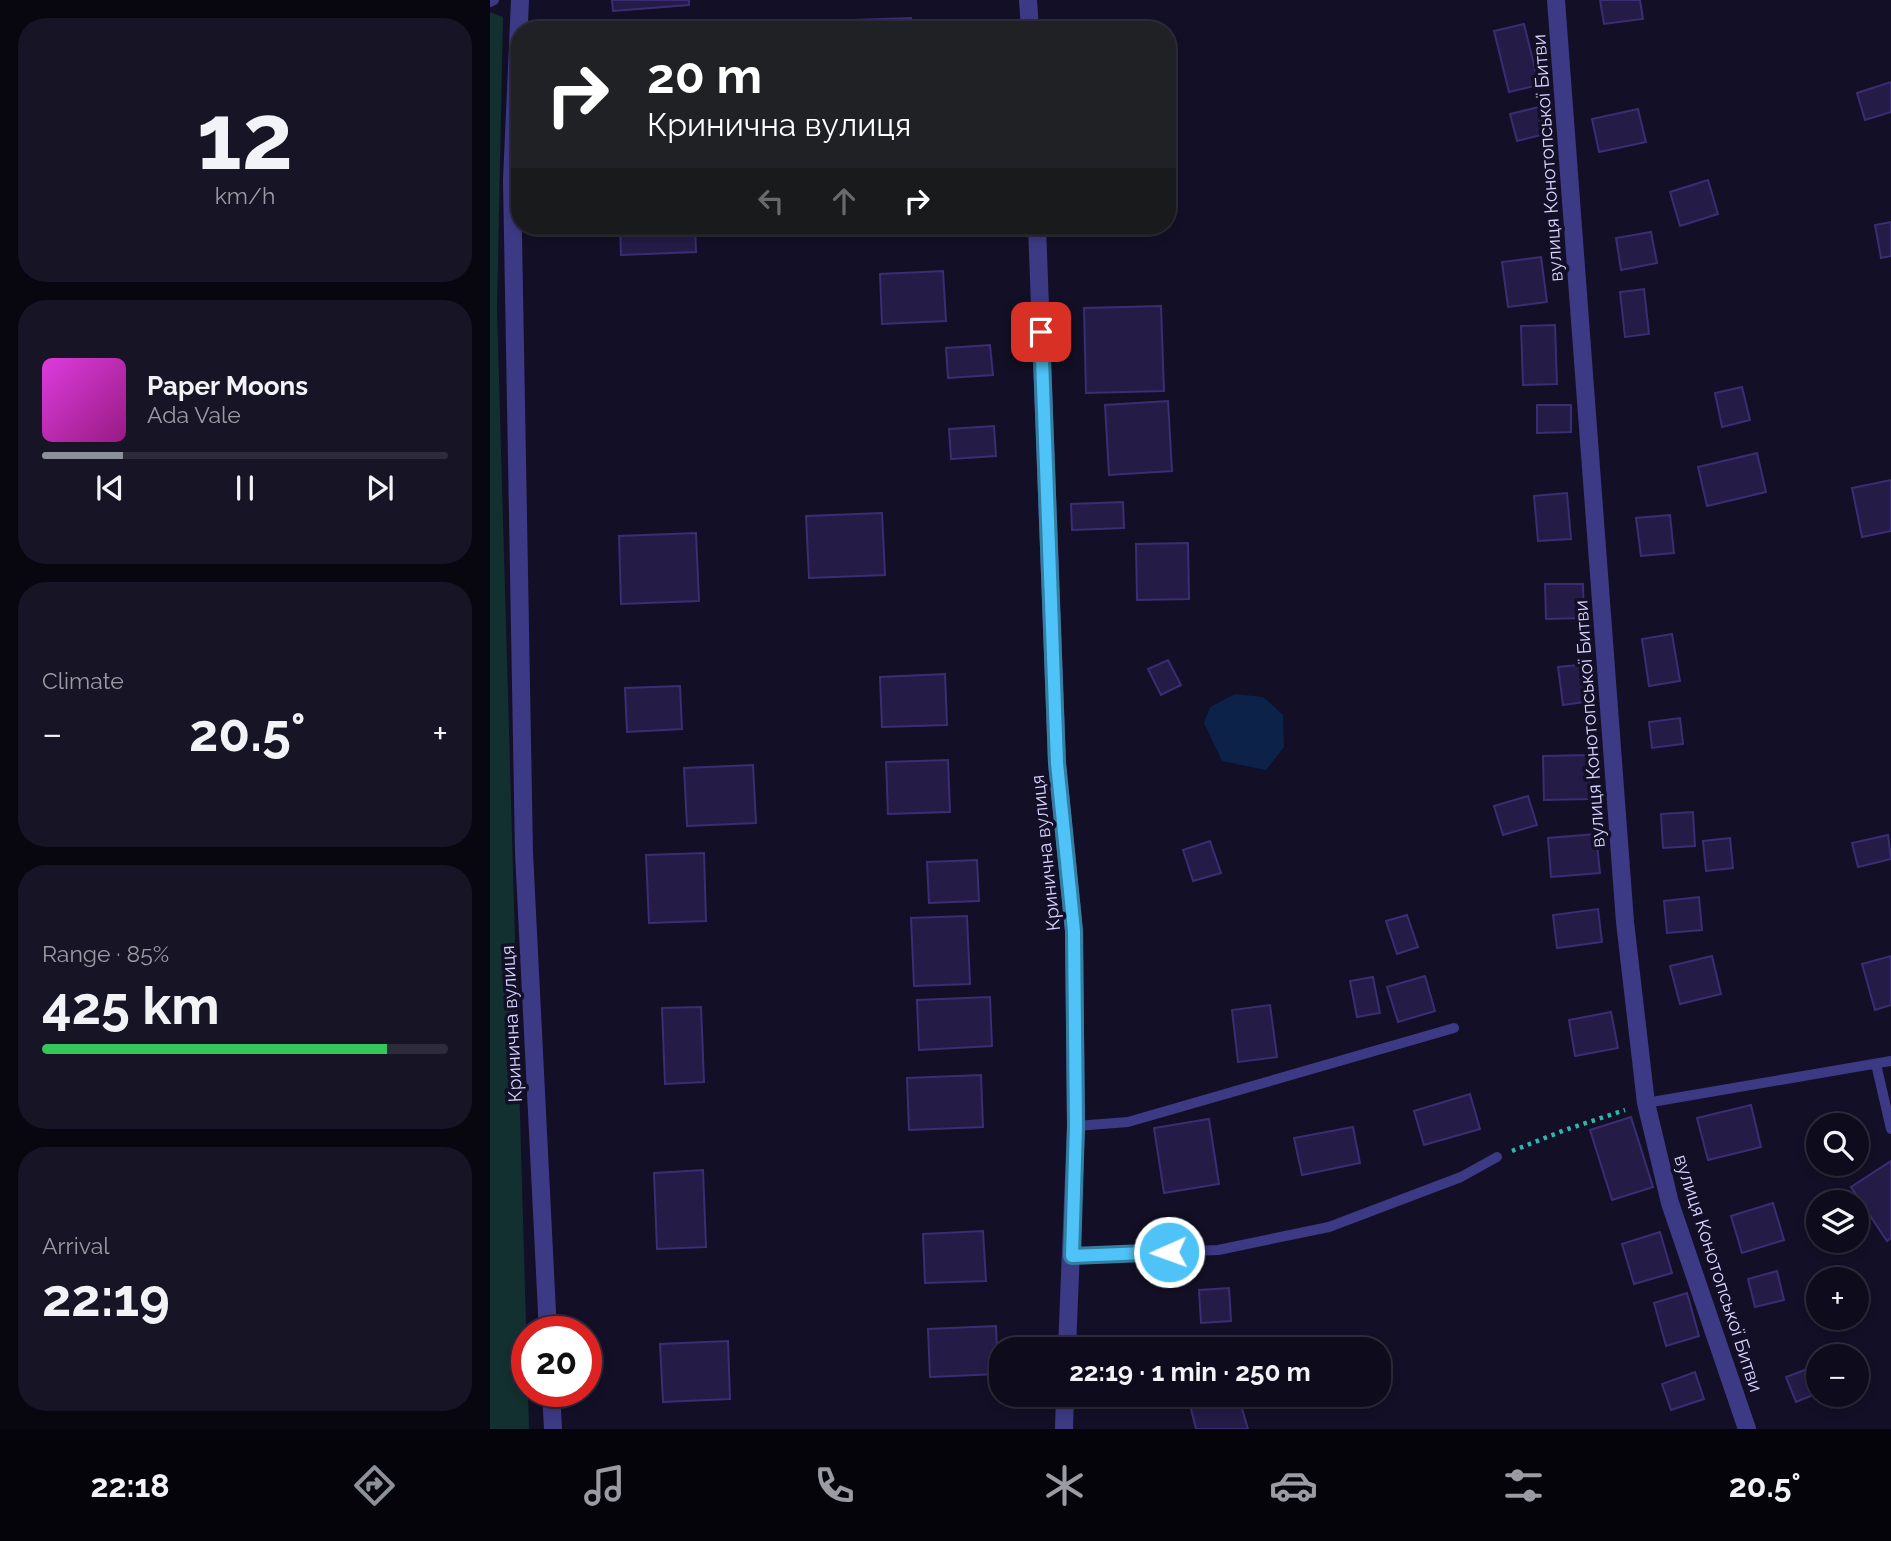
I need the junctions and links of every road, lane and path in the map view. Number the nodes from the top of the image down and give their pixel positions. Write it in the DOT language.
graph roads {
  1 [pos="520,0"];
  2 [pos="1028,0"];
  3 [pos="1556,0"];
  4 [pos="519,21"];
  5 [pos="1029,21"];
  6 [pos="513,235"];
  7 [pos="1037,235"];
  8 [pos="1454,1028"];
  9 [pos="1891,1061"];
  10 [pos="1876,1065"];
  11 [pos="1646,1103"];
  12 [pos="1076,1126"];
  13 [pos="1891,1129"];
  14 [pos="1497,1157"];
  15 [pos="1072,1256"];
  16 [pos="547,1316"];
  17 [pos="1068,1337"];
  18 [pos="552,1407"];
  19 [pos="1064,1407"];
  20 [pos="553,1429"];
  21 [pos="1063,1429"];
  22 [pos="1747,1429"];
  1 -- 4 [label="street, Кринична вулиця"];
  2 -- 5 [label="street"];
  3 -- 11 [label="street, вулиця Конотопської Битви"];
  6 -- 16 [label="street, Кринична вулиця"];
  7 -- 12 [label="street, Кринична вулиця"];
  8 -- 12 [label="lane"];
  9 -- 10 [label="lane"];
  10 -- 11 [label="lane"];
  10 -- 13 [label="lane"];
  11 -- 14 [label="path"];
  11 -- 22 [label="street, вулиця Конотопської Битви"];
  12 -- 15 [label="street, Кринична вулиця"];
  14 -- 15 [label="lane"];
  15 -- 17 [label="street, Кринична вулиця"];
  18 -- 20 [label="street"];
  19 -- 21 [label="street"];
}
